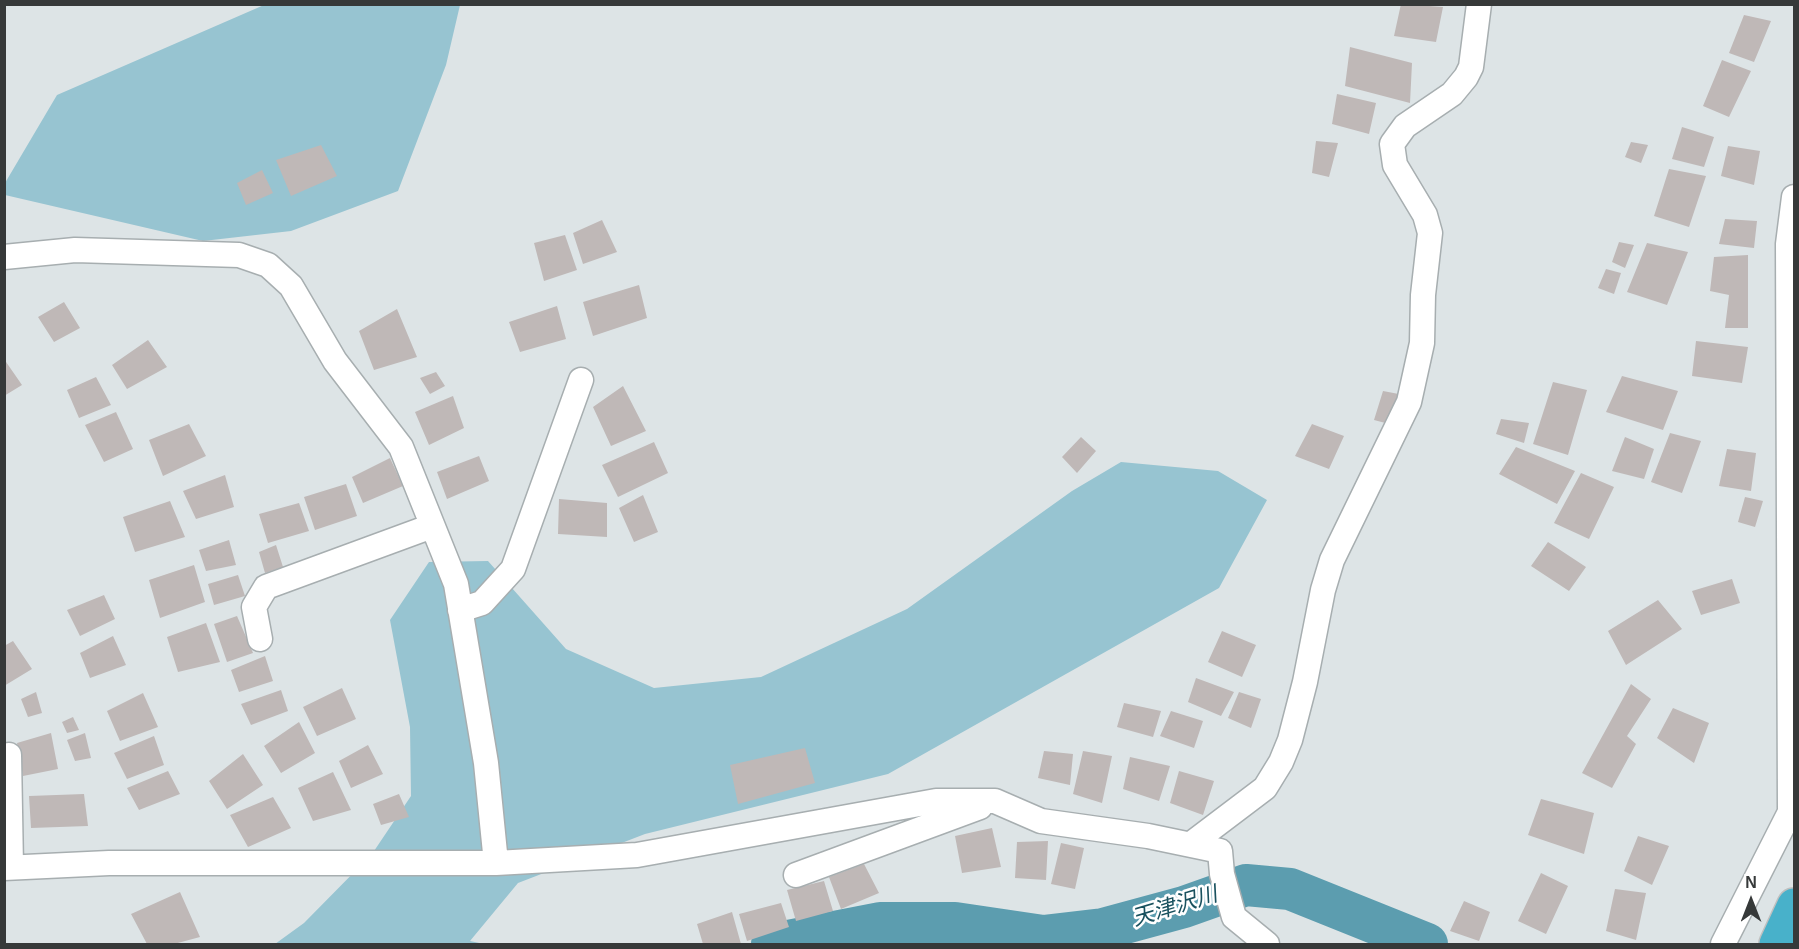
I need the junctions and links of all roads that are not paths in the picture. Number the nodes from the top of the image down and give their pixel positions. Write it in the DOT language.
graph roads {
  1 [pos="1479,4"];
  2 [pos="1794,197"];
  3 [pos="4,257"];
  4 [pos="581,380"];
  5 [pos="432,526"];
  6 [pos="460,610"];
  7 [pos="261,639"];
  8 [pos="9,755"];
  9 [pos="995,801"];
  10 [pos="1191,844"];
  11 [pos="496,863"];
  12 [pos="8,867"];
  13 [pos="796,874"];
  14 [pos="1794,904"];
  15 [pos="1726,938"];
  16 [pos="1776,944"];
  17 [pos="1267,945"];
  1 -- 10 [label="street"];
  2 -- 15 [label="street"];
  3 -- 5 [label="street"];
  4 -- 6 [label="street"];
  5 -- 6 [label="street"];
  5 -- 7 [label="street"];
  6 -- 11 [label="street"];
  8 -- 12 [label="street"];
  9 -- 10 [label="street"];
  9 -- 11 [label="street"];
  9 -- 13 [label="street"];
  10 -- 17 [label="street"];
  11 -- 12 [label="street"];
  14 -- 16 [label="highway"];
}
